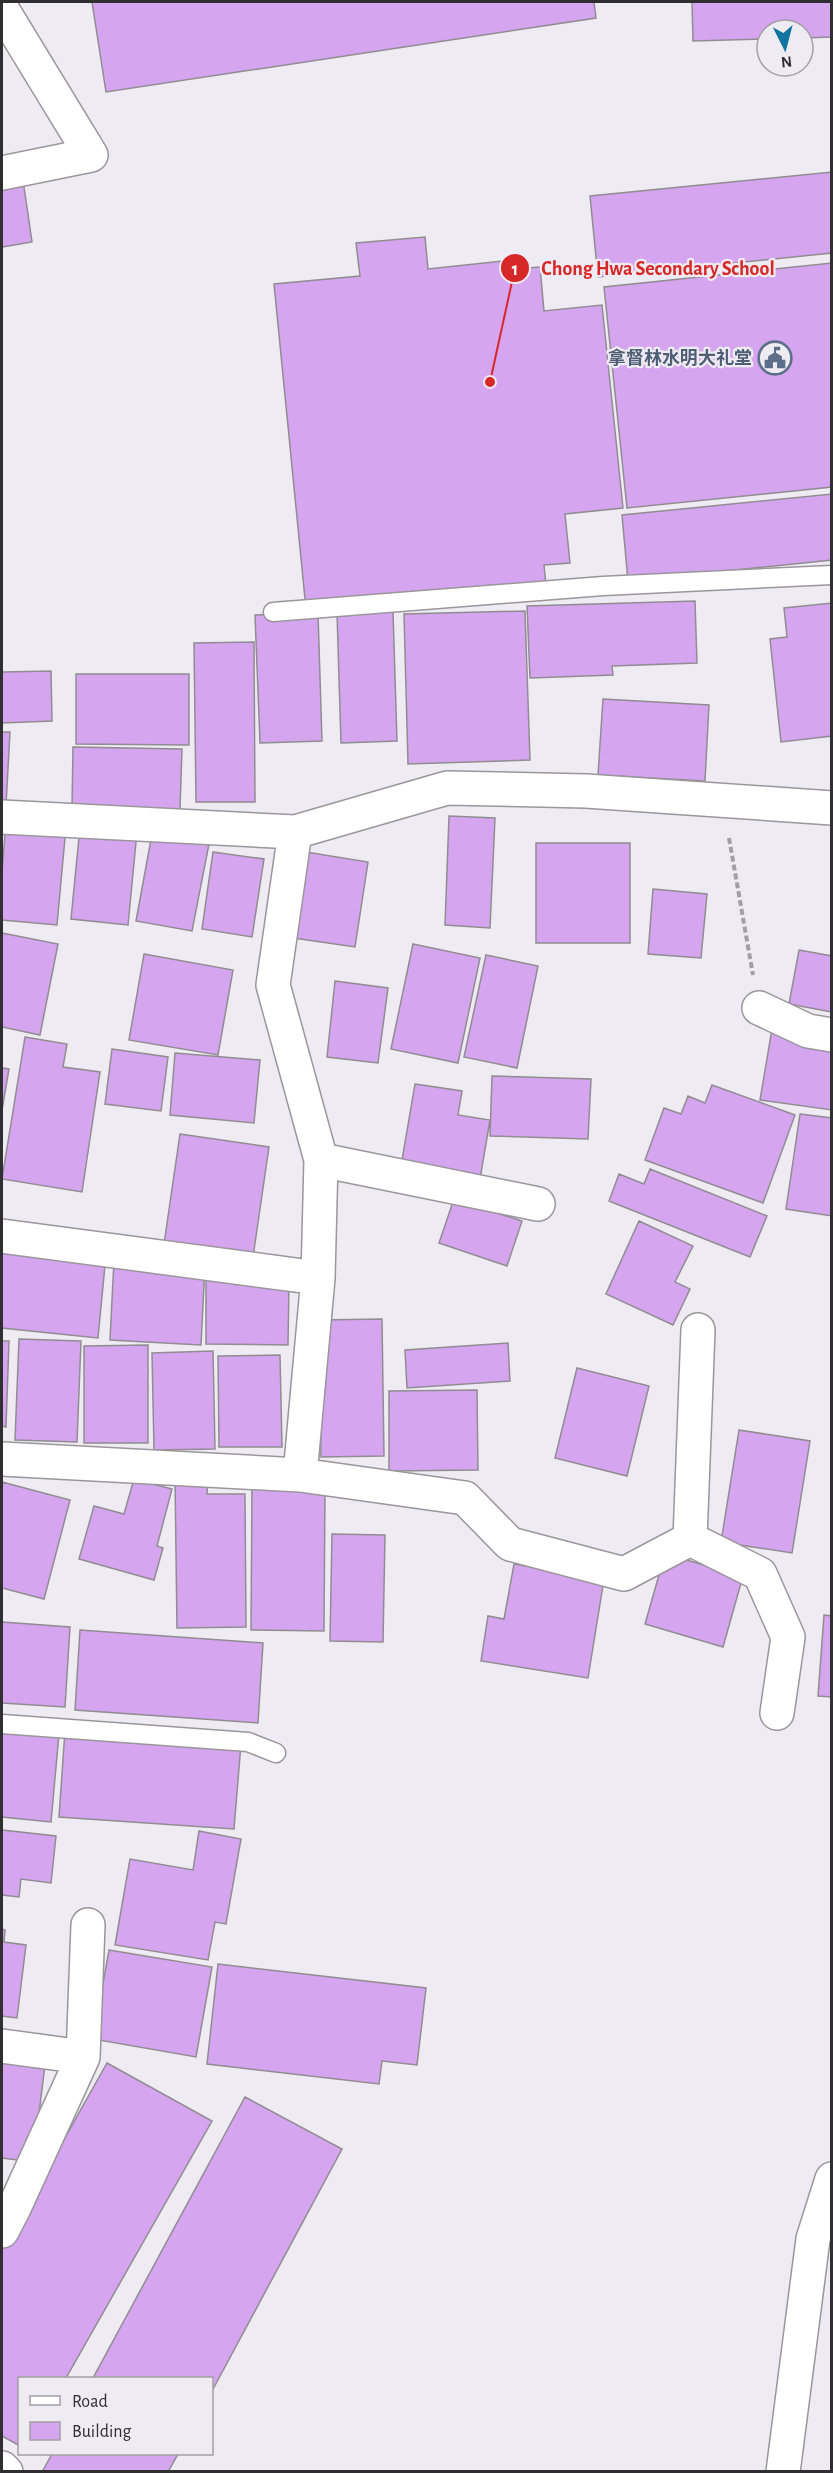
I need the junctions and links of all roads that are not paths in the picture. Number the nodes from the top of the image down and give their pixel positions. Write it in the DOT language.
graph roads {
  1 [pos="2,9"];
  2 [pos="2,173"];
  3 [pos="831,575"];
  4 [pos="273,612"];
  5 [pos="831,808"];
  6 [pos="2,817"];
  7 [pos="295,832"];
  8 [pos="759,1008"];
  9 [pos="831,1035"];
  10 [pos="321,1160"];
  11 [pos="538,1204"];
  12 [pos="2,1236"];
  13 [pos="318,1278"];
  14 [pos="698,1330"];
  15 [pos="2,1459"];
  16 [pos="300,1475"];
  17 [pos="690,1539"];
  18 [pos="777,1713"];
  19 [pos="2,1724"];
  20 [pos="276,1753"];
  21 [pos="88,1925"];
  22 [pos="2,2046"];
  23 [pos="83,2057"];
  24 [pos="831,2179"];
  25 [pos="2,2231"];
  26 [pos="2,2468"];
  27 [pos="6,2472"];
  28 [pos="783,2472"];
  1 -- 2 [label="street"];
  3 -- 4 [label="lane"];
  5 -- 7 [label="street"];
  6 -- 7 [label="street"];
  7 -- 10 [label="street"];
  8 -- 9 [label="street"];
  10 -- 11 [label="street"];
  10 -- 13 [label="street"];
  12 -- 13 [label="street"];
  13 -- 16 [label="street"];
  14 -- 17 [label="street"];
  15 -- 16 [label="street"];
  16 -- 17 [label="street"];
  17 -- 18 [label="street"];
  19 -- 20 [label="lane"];
  21 -- 23 [label="street"];
  22 -- 23 [label="street"];
  23 -- 25 [label="street"];
  24 -- 28 [label="street"];
  26 -- 27 [label="street"];
}
